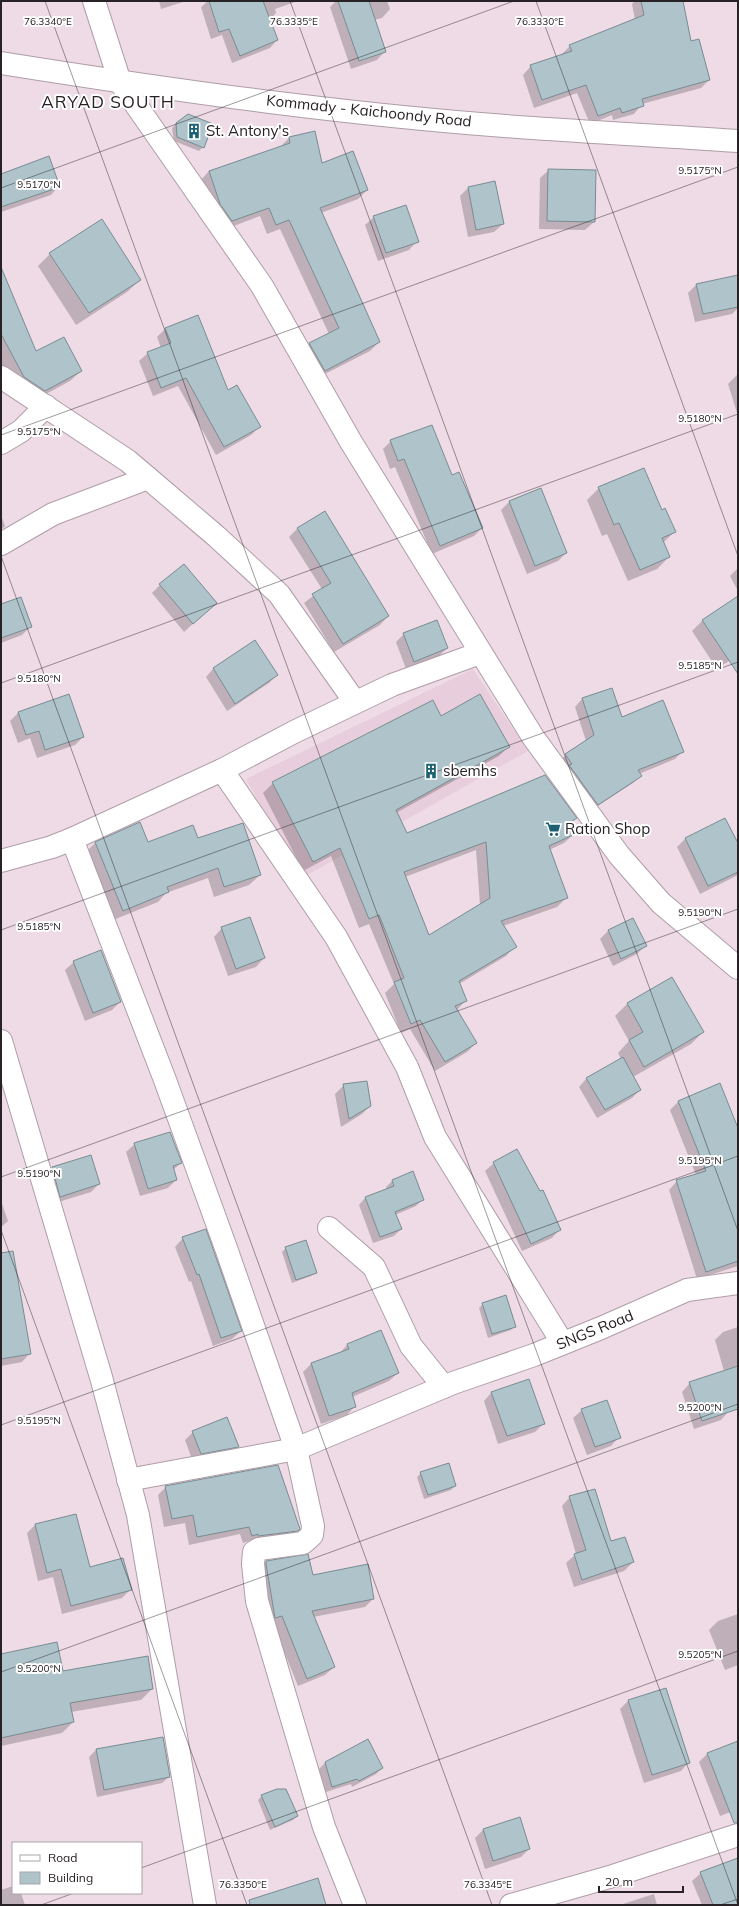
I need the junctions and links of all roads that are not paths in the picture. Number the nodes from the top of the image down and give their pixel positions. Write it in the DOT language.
graph roads {
  1 [pos="94,1"];
  2 [pos="1,63"];
  3 [pos="120,82"];
  4 [pos="738,141"];
  5 [pos="1,377"];
  6 [pos="46,406"];
  7 [pos="1,443"];
  8 [pos="148,478"];
  9 [pos="1,544"];
  10 [pos="480,653"];
  11 [pos="355,702"];
  12 [pos="222,770"];
  13 [pos="72,839"];
  14 [pos="1,861"];
  15 [pos="738,968"];
  16 [pos="1,1041"];
  17 [pos="329,1228"];
  18 [pos="738,1282"];
  19 [pos="562,1342"];
  20 [pos="449,1385"];
  21 [pos="296,1449"];
  22 [pos="128,1480"];
  23 [pos="738,1835"];
  24 [pos="205,1905"];
  25 [pos="355,1905"];
  26 [pos="511,1905"];
  1 -- 3 [label="street"];
  2 -- 3 [label="street, Kommady - Kaichoondy Road"];
  3 -- 4 [label="street, Kommady - Kaichoondy Road"];
  3 -- 10 [label="street"];
  5 -- 6 [label="street"];
  6 -- 7 [label="street"];
  6 -- 8 [label="street"];
  8 -- 9 [label="street"];
  8 -- 11 [label="street"];
  10 -- 11 [label="street"];
  10 -- 15 [label="street"];
  11 -- 12 [label="street"];
  12 -- 13 [label="street"];
  12 -- 19 [label="street"];
  13 -- 14 [label="street"];
  13 -- 21 [label="street"];
  16 -- 22 [label="street"];
  17 -- 20 [label="street"];
  18 -- 19 [label="street, SNGS Road"];
  19 -- 20 [label="street, SNGS Road"];
  20 -- 21 [label="street, SNGS Road"];
  21 -- 22 [label="street, SNGS Road"];
  21 -- 25 [label="street"];
  22 -- 24 [label="street"];
  23 -- 26 [label="street"];
}
